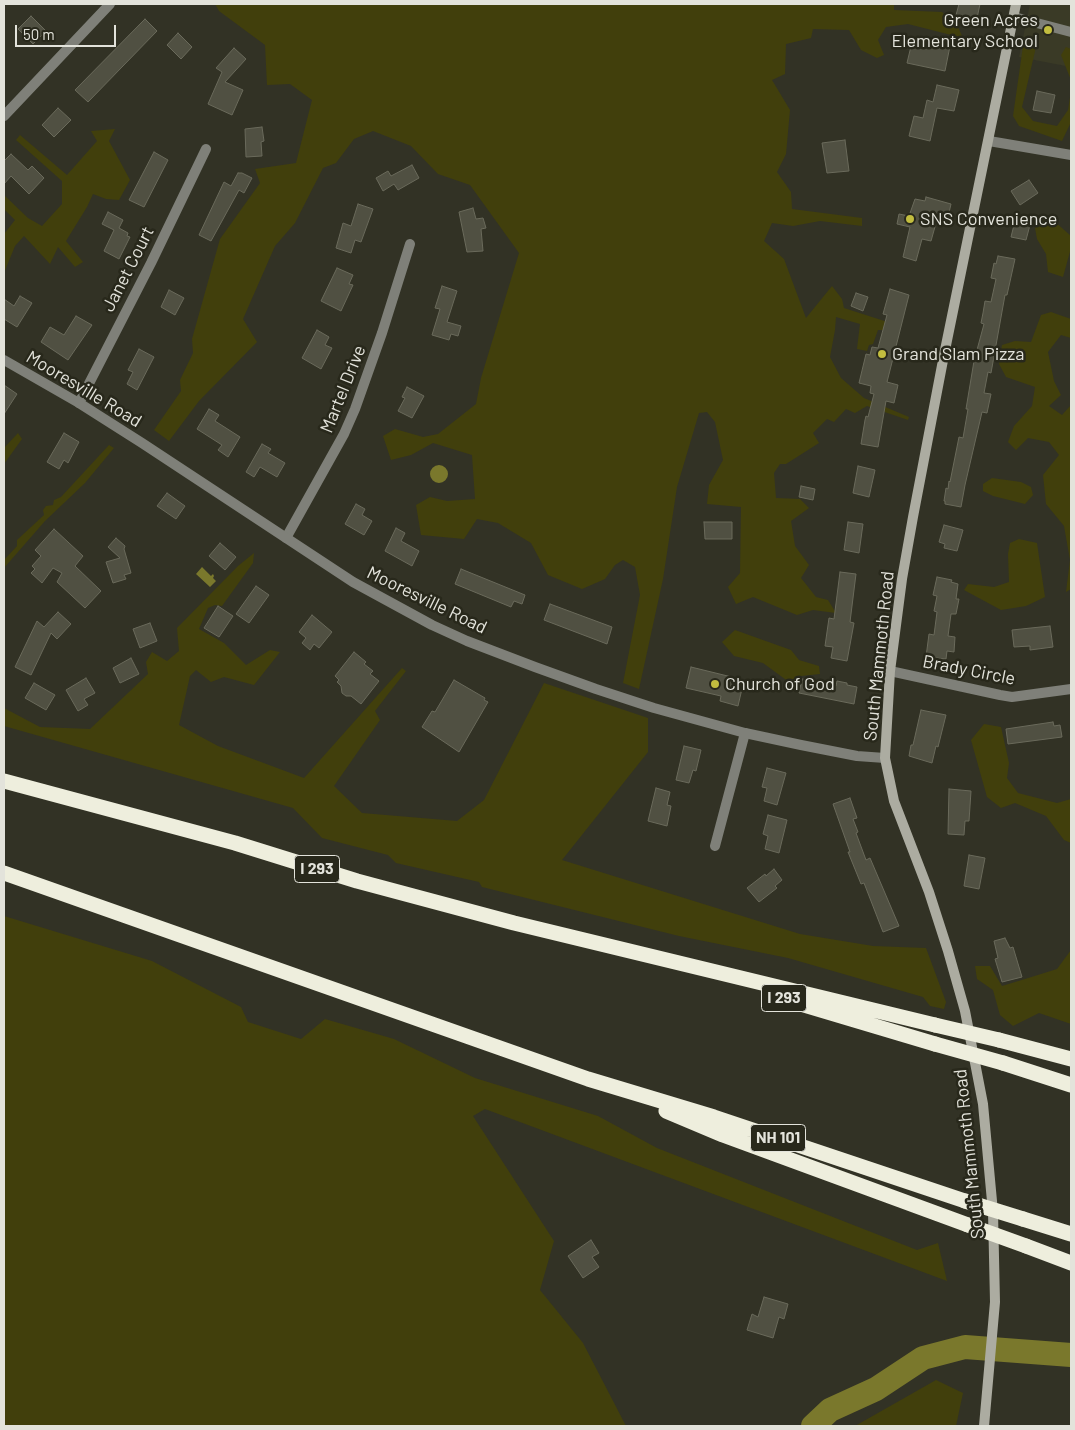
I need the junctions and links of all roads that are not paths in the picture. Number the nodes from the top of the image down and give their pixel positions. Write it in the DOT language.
graph roads {
  1 [pos="110,4"];
  2 [pos="1016,4"];
  3 [pos="1014,17"];
  4 [pos="1071,32"];
  5 [pos="4,116"];
  6 [pos="989,141"];
  7 [pos="206,149"];
  8 [pos="1071,155"];
  9 [pos="410,244"];
  10 [pos="4,360"];
  11 [pos="79,403"];
  12 [pos="286,538"];
  13 [pos="890,671"];
  14 [pos="1071,689"];
  15 [pos="745,733"];
  16 [pos="885,758"];
  17 [pos="4,781"];
  18 [pos="715,846"];
  19 [pos="4,873"];
  20 [pos="632,952"];
  21 [pos="1071,1059"];
  22 [pos="588,1079"];
  23 [pos="1071,1084"];
  24 [pos="1071,1234"];
  25 [pos="1071,1263"];
  26 [pos="984,1426"];
  1 -- 5 [label="street"];
  2 -- 3 [label="main road, South Mammoth Road"];
  3 -- 4 [label="street"];
  3 -- 6 [label="main road, South Mammoth Road"];
  6 -- 8 [label="street"];
  6 -- 13 [label="main road, South Mammoth Road"];
  7 -- 11 [label="street, Janet Court"];
  9 -- 12 [label="street, Martel Drive"];
  10 -- 11 [label="street, Mooresville Road"];
  11 -- 12 [label="street, Mooresville Road"];
  12 -- 15 [label="street, Mooresville Road"];
  13 -- 14 [label="street, Brady Circle"];
  13 -- 16 [label="main road, South Mammoth Road"];
  15 -- 16 [label="street, Mooresville Road"];
  15 -- 18 [label="street"];
  16 -- 26 [label="main road, South Mammoth Road"];
  17 -- 20 [label="highway, I 293"];
  19 -- 22 [label="highway"];
  20 -- 21 [label="highway, bridge"];
  20 -- 23 [label="highway, I 293, bridge"];
  22 -- 24 [label="highway, NH 101, bridge"];
  22 -- 25 [label="highway, bridge"];
}
